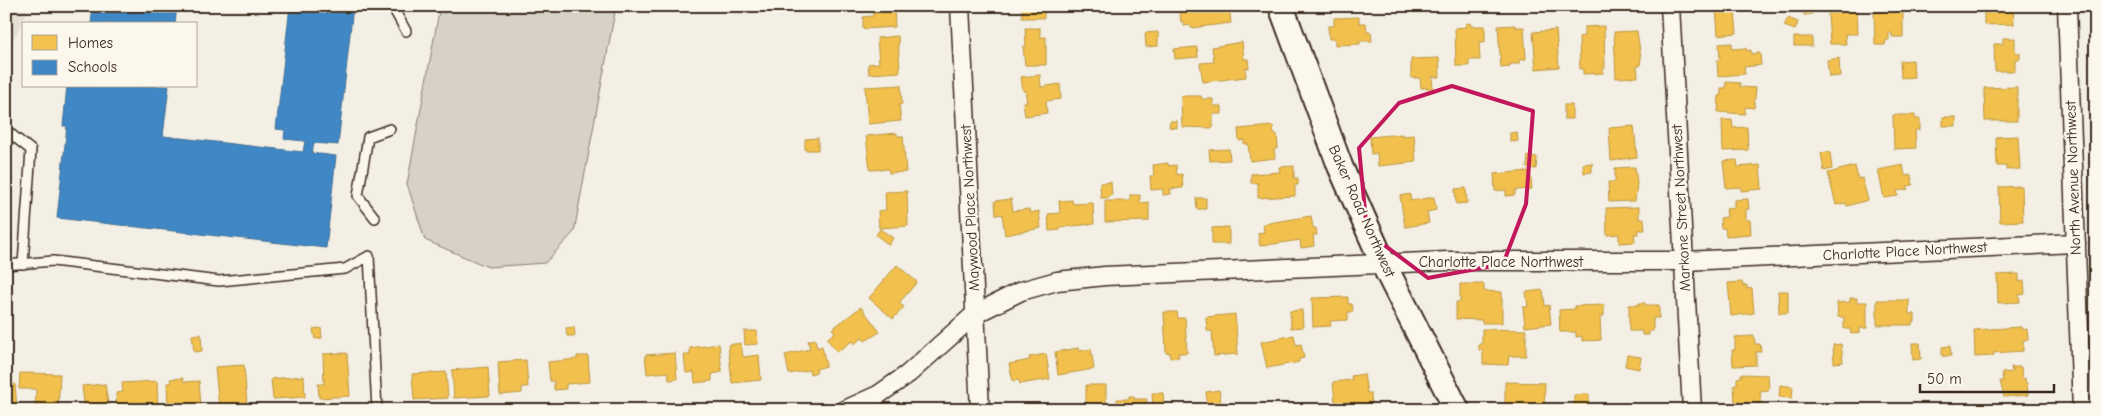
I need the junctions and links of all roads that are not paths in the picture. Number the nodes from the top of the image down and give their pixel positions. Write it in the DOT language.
graph roads {
  1 [pos="392,6"];
  2 [pos="960,6"];
  3 [pos="1281,6"];
  4 [pos="1670,6"];
  5 [pos="2067,6"];
  6 [pos="406,31"];
  7 [pos="390,129"];
  8 [pos="6,132"];
  9 [pos="375,218"];
  10 [pos="2076,243"];
  11 [pos="1684,262"];
  12 [pos="1383,263"];
  13 [pos="23,264"];
  14 [pos="6,265"];
  15 [pos="975,314"];
  16 [pos="377,410"];
  17 [pos="845,410"];
  18 [pos="980,410"];
  19 [pos="1458,410"];
  20 [pos="1692,410"];
  21 [pos="2082,410"];
  1 -- 6 [label="lane"];
  2 -- 15 [label="street, Maywood Place Northwest"];
  3 -- 12 [label="street, Baker Road Northwest"];
  4 -- 11 [label="street, Markone Street Northwest"];
  5 -- 10 [label="street, North Avenue Northwest"];
  7 -- 9 [label="lane"];
  8 -- 13 [label="lane"];
  10 -- 11 [label="street, Charlotte Place Northwest"];
  10 -- 21 [label="street, North Avenue Northwest"];
  11 -- 12 [label="street, Charlotte Place Northwest"];
  11 -- 20 [label="street, Markone Street Northwest"];
  12 -- 15 [label="street, Charlotte Place Northwest"];
  12 -- 19 [label="street, Baker Road Northwest"];
  13 -- 14 [label="lane"];
  13 -- 16 [label="lane"];
  15 -- 17 [label="street, Charlotte Place Northwest"];
  15 -- 18 [label="street, Maywood Place Northwest"];
}
